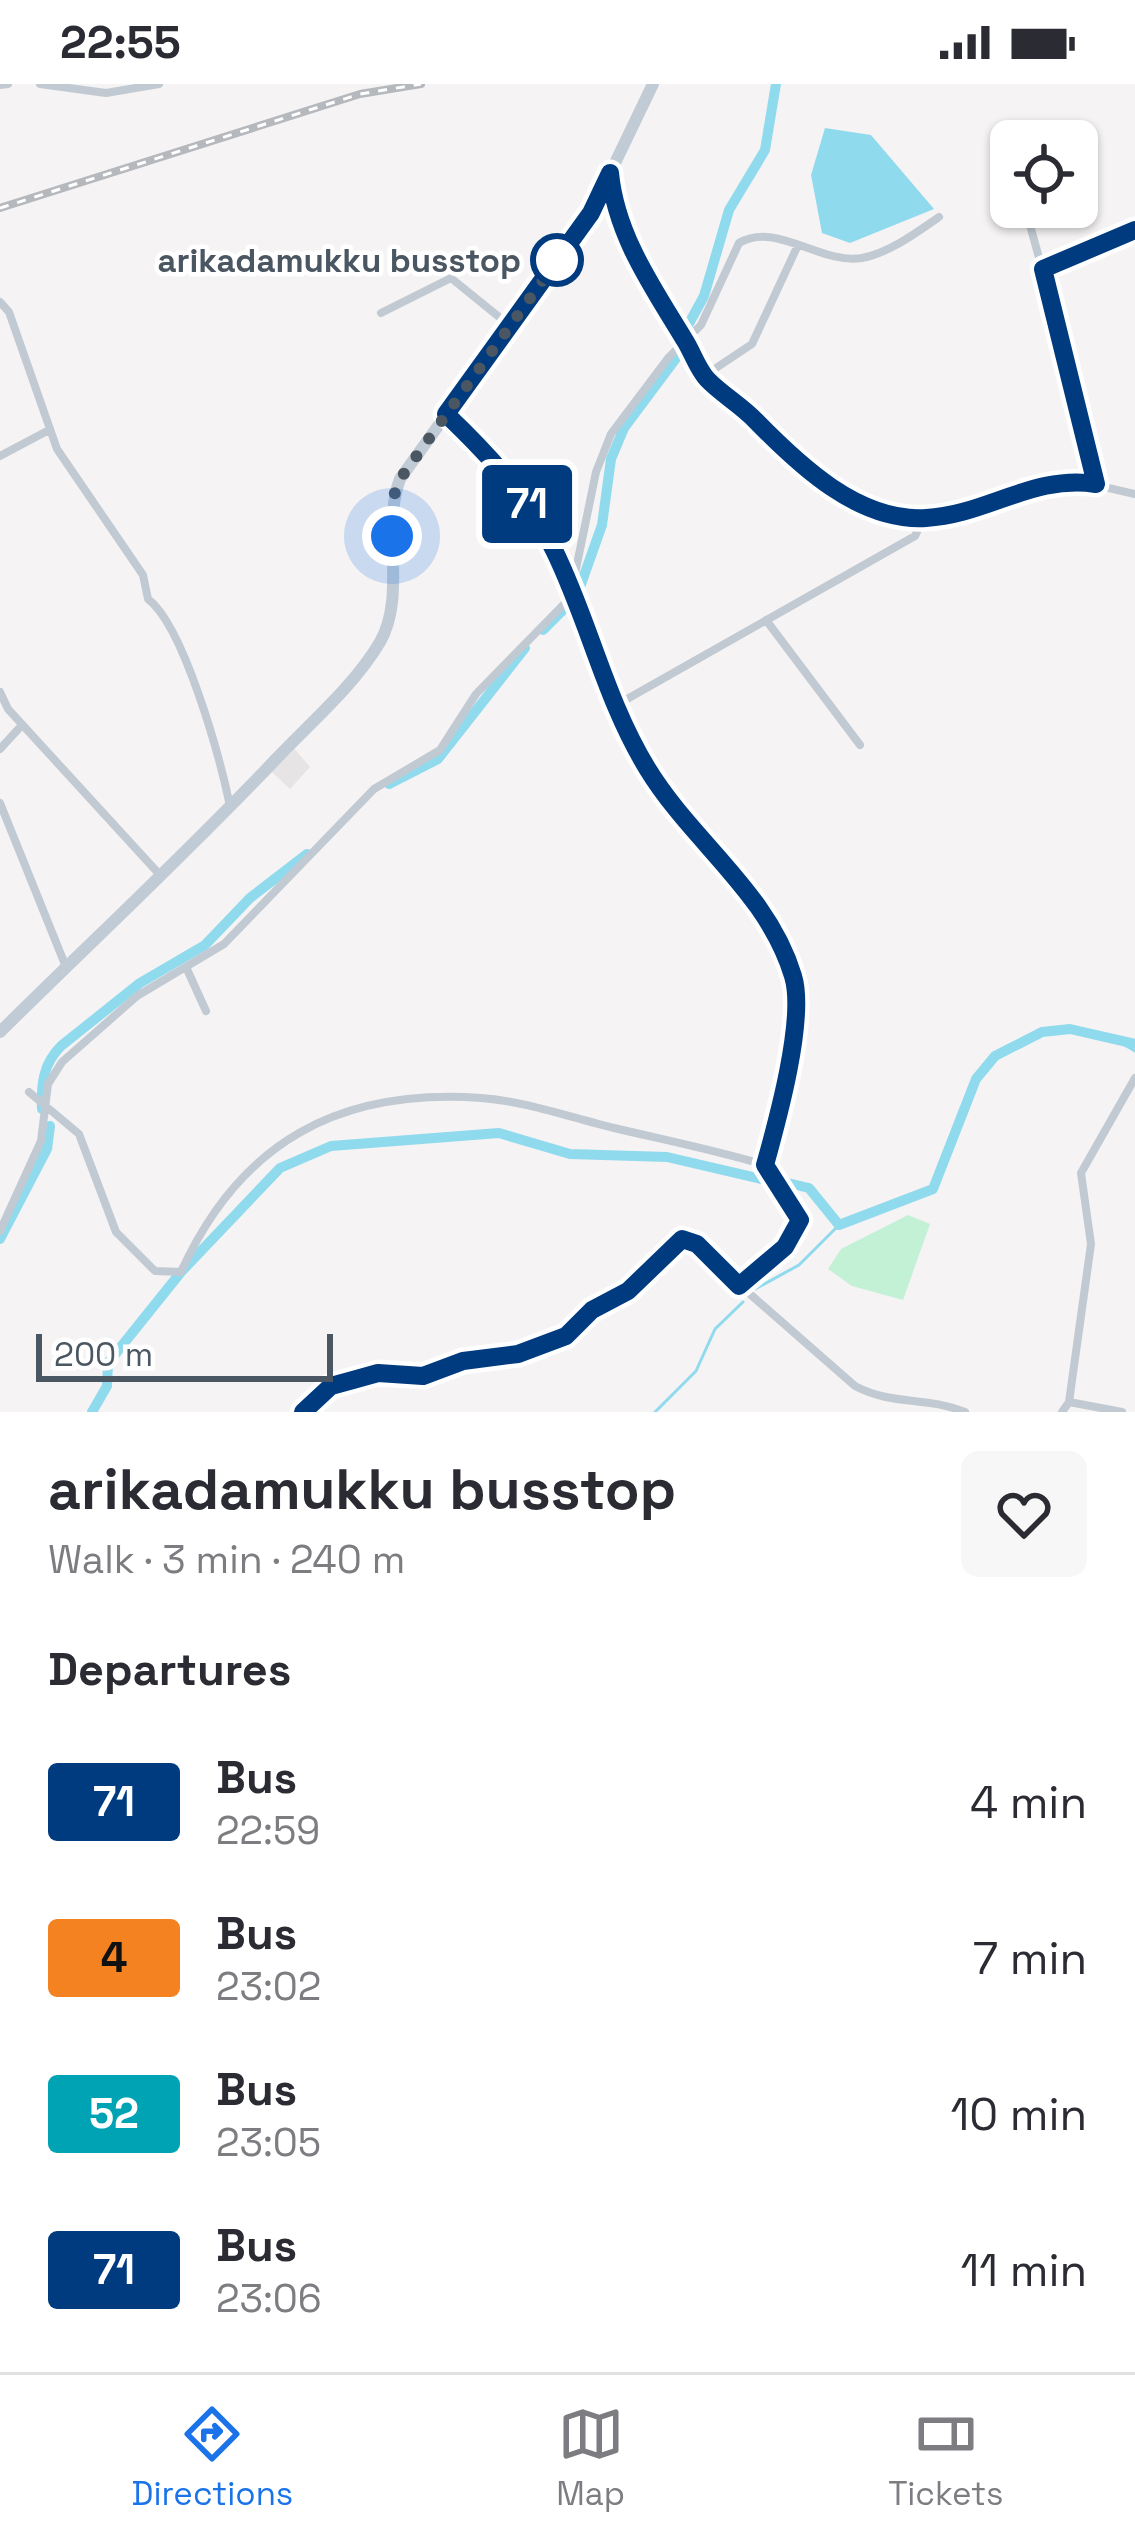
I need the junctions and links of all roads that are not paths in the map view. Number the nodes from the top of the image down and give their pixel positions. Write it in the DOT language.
graph roads {
  1 [pos="40,84"];
  2 [pos="158,84"];
  3 [pos="653,84"];
  4 [pos="610,173"];
  5 [pos="939,217"];
  6 [pos="1030,228"];
  7 [pos="1135,230"];
  8 [pos="798,245"];
  9 [pos="1043,269"];
  10 [pos="0,302"];
  11 [pos="382,313"];
  12 [pos="510,326"];
  13 [pos="686,341"];
  14 [pos="704,376"];
  15 [pos="446,414"];
  16 [pos="49,430"];
  17 [pos="0,455"];
  18 [pos="1096,484"];
  19 [pos="1135,494"];
  20 [pos="923,519"];
  21 [pos="570,598"];
  22 [pos="766,620"];
  23 [pos="0,692"];
  24 [pos="613,707"];
  25 [pos="22,725"];
  26 [pos="860,745"];
  27 [pos="0,749"];
  28 [pos="0,803"];
  29 [pos="230,807"];
  30 [pos="160,875"];
  31 [pos="66,967"];
  32 [pos="186,967"];
  33 [pos="206,1010"];
  34 [pos="0,1031"];
  35 [pos="1135,1078"];
  36 [pos="28,1092"];
  37 [pos="48,1104"];
  38 [pos="765,1165"];
  39 [pos="0,1231"];
  40 [pos="739,1286"];
  41 [pos="903,1400"];
  42 [pos="1069,1402"];
  43 [pos="303,1412"];
  44 [pos="896,1412"];
  45 [pos="965,1412"];
  46 [pos="1063,1412"];
  47 [pos="1122,1412"];
  1 -- 2 [label="street"];
  3 -- 4 [label="street"];
  4 -- 12 [label="street"];
  4 -- 13 [label="street"];
  5 -- 8 [label="street"];
  6 -- 9 [label="street"];
  7 -- 9 [label="street"];
  8 -- 13 [label="street"];
  8 -- 14 [label="street"];
  9 -- 18 [label="street"];
  10 -- 16 [label="street"];
  11 -- 12 [label="street"];
  12 -- 15 [label="street"];
  13 -- 14 [label="street"];
  13 -- 21 [label="street"];
  14 -- 20 [label="street"];
  15 -- 21 [label="street"];
  15 -- 29 [label="street"];
  16 -- 17 [label="street"];
  16 -- 29 [label="street"];
  18 -- 19 [label="street"];
  18 -- 20 [label="street"];
  20 -- 22 [label="street"];
  21 -- 24 [label="street"];
  21 -- 32 [label="street"];
  22 -- 24 [label="street"];
  22 -- 26 [label="street"];
  23 -- 25 [label="street"];
  24 -- 38 [label="street"];
  25 -- 27 [label="street"];
  25 -- 30 [label="street"];
  28 -- 31 [label="street"];
  29 -- 30 [label="street"];
  30 -- 31 [label="street"];
  31 -- 34 [label="street"];
  32 -- 33 [label="street"];
  32 -- 37 [label="street"];
  35 -- 42 [label="street"];
  36 -- 37 [label="street"];
  37 -- 38 [label="street"];
  37 -- 39 [label="street"];
  38 -- 40 [label="street"];
  40 -- 41 [label="street"];
  40 -- 43 [label="street"];
  41 -- 44 [label="street"];
  41 -- 45 [label="street"];
  42 -- 46 [label="street"];
  42 -- 47 [label="street"];
}
